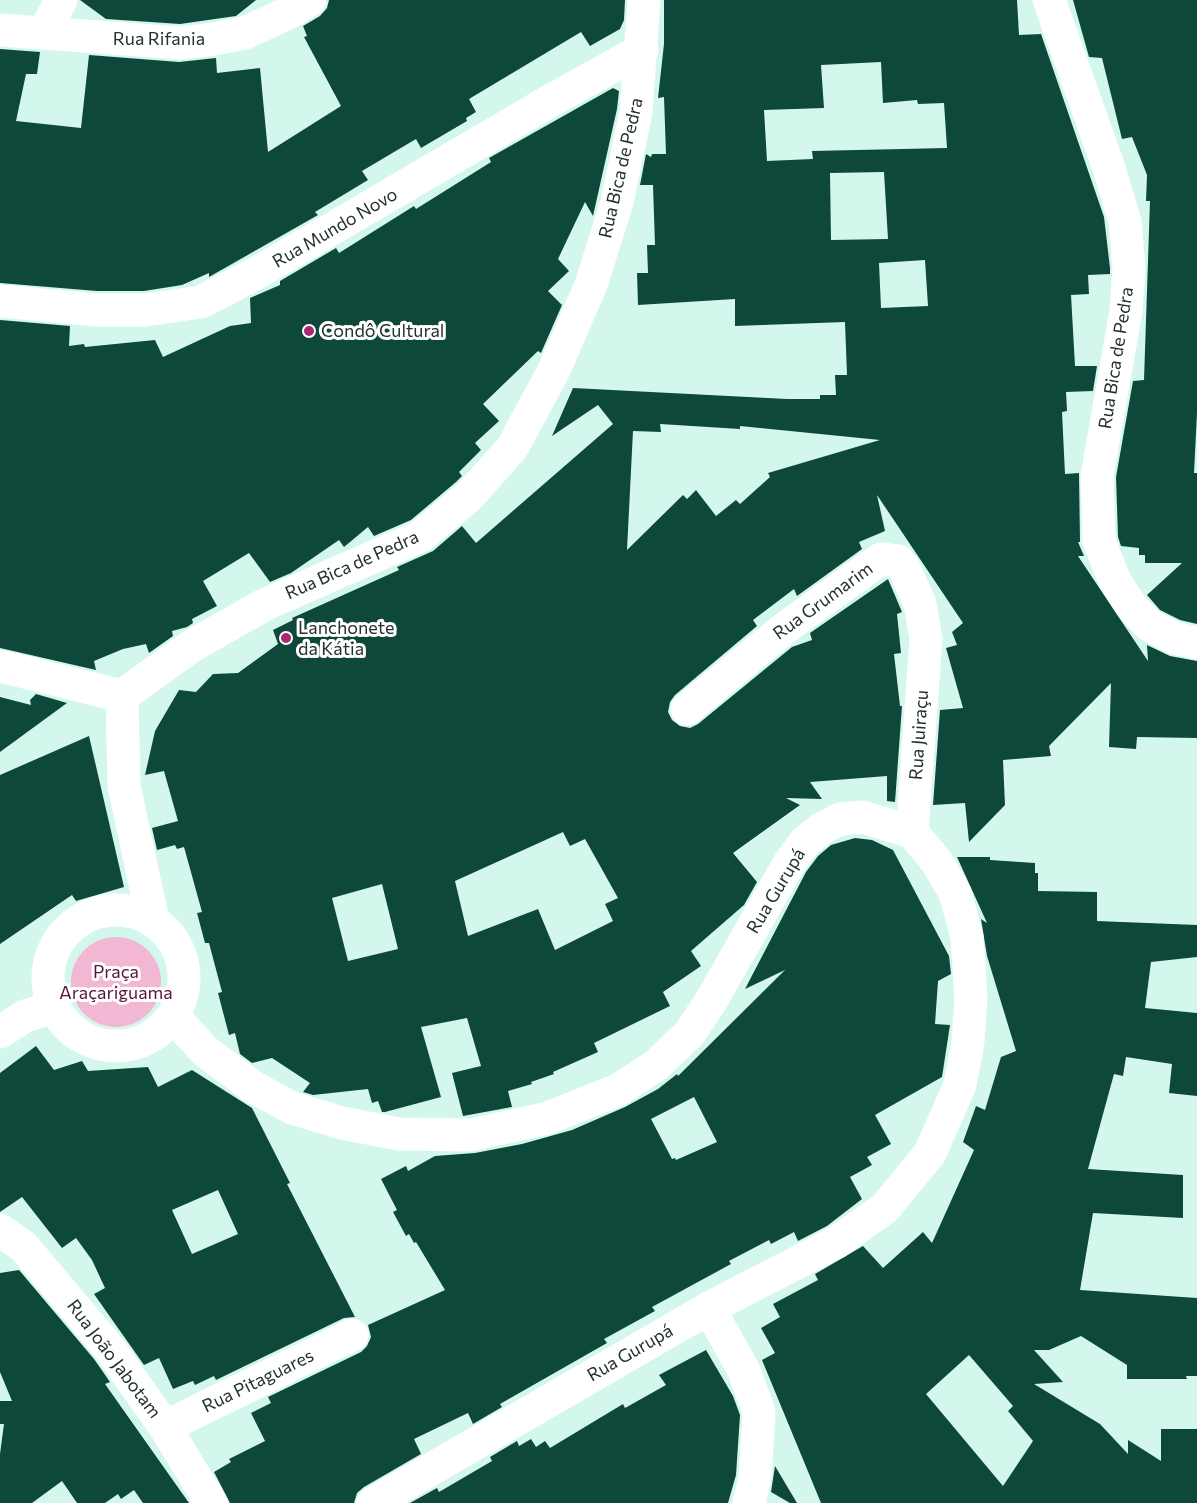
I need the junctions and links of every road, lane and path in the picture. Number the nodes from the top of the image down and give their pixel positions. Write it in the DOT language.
graph roads {
  1 [pos="62,0"];
  2 [pos="310,0"];
  3 [pos="644,0"];
  4 [pos="1049,0"];
  5 [pos="0,30"];
  6 [pos="44,33"];
  7 [pos="642,50"];
  8 [pos="0,301"];
  9 [pos="926,639"];
  10 [pos="1197,643"];
  11 [pos="0,666"];
  12 [pos="122,696"];
  13 [pos="687,709"];
  14 [pos="912,832"];
  15 [pos="153,921"];
  16 [pos="54,1006"];
  17 [pos="173,1016"];
  18 [pos="0,1032"];
  19 [pos="0,1230"];
  20 [pos="709,1308"];
  21 [pos="352,1335"];
  22 [pos="165,1427"];
  23 [pos="210,1503"];
  24 [pos="373,1503"];
  25 [pos="749,1503"];
  1 -- 6 [label="street"];
  2 -- 6 [label="street, Rua Rifania"];
  3 -- 7 [label="street, Rua Bica de Pedra"];
  4 -- 10 [label="street, Rua Bica de Pedra"];
  5 -- 6 [label="street, Rua Rifania"];
  7 -- 8 [label="street, Rua Mundo Novo"];
  7 -- 12 [label="street, Rua Bica de Pedra"];
  9 -- 13 [label="street, Rua Grumarim"];
  9 -- 14 [label="street, Rua Juiraçu"];
  11 -- 12 [label="street"];
  12 -- 15 [label="street"];
  14 -- 17 [label="street, Rua Gurupá"];
  14 -- 20 [label="street, Rua Gurupá"];
  15 -- 16 [label="street"];
  15 -- 17 [label="street"];
  16 -- 17 [label="street"];
  16 -- 18 [label="street"];
  19 -- 22 [label="street, Rua João Jabotam"];
  20 -- 24 [label="street, Rua Gurupá"];
  20 -- 25 [label="street"];
  21 -- 22 [label="street, Rua Pitaguares"];
  22 -- 23 [label="street, Rua João Jabotam"];
}
